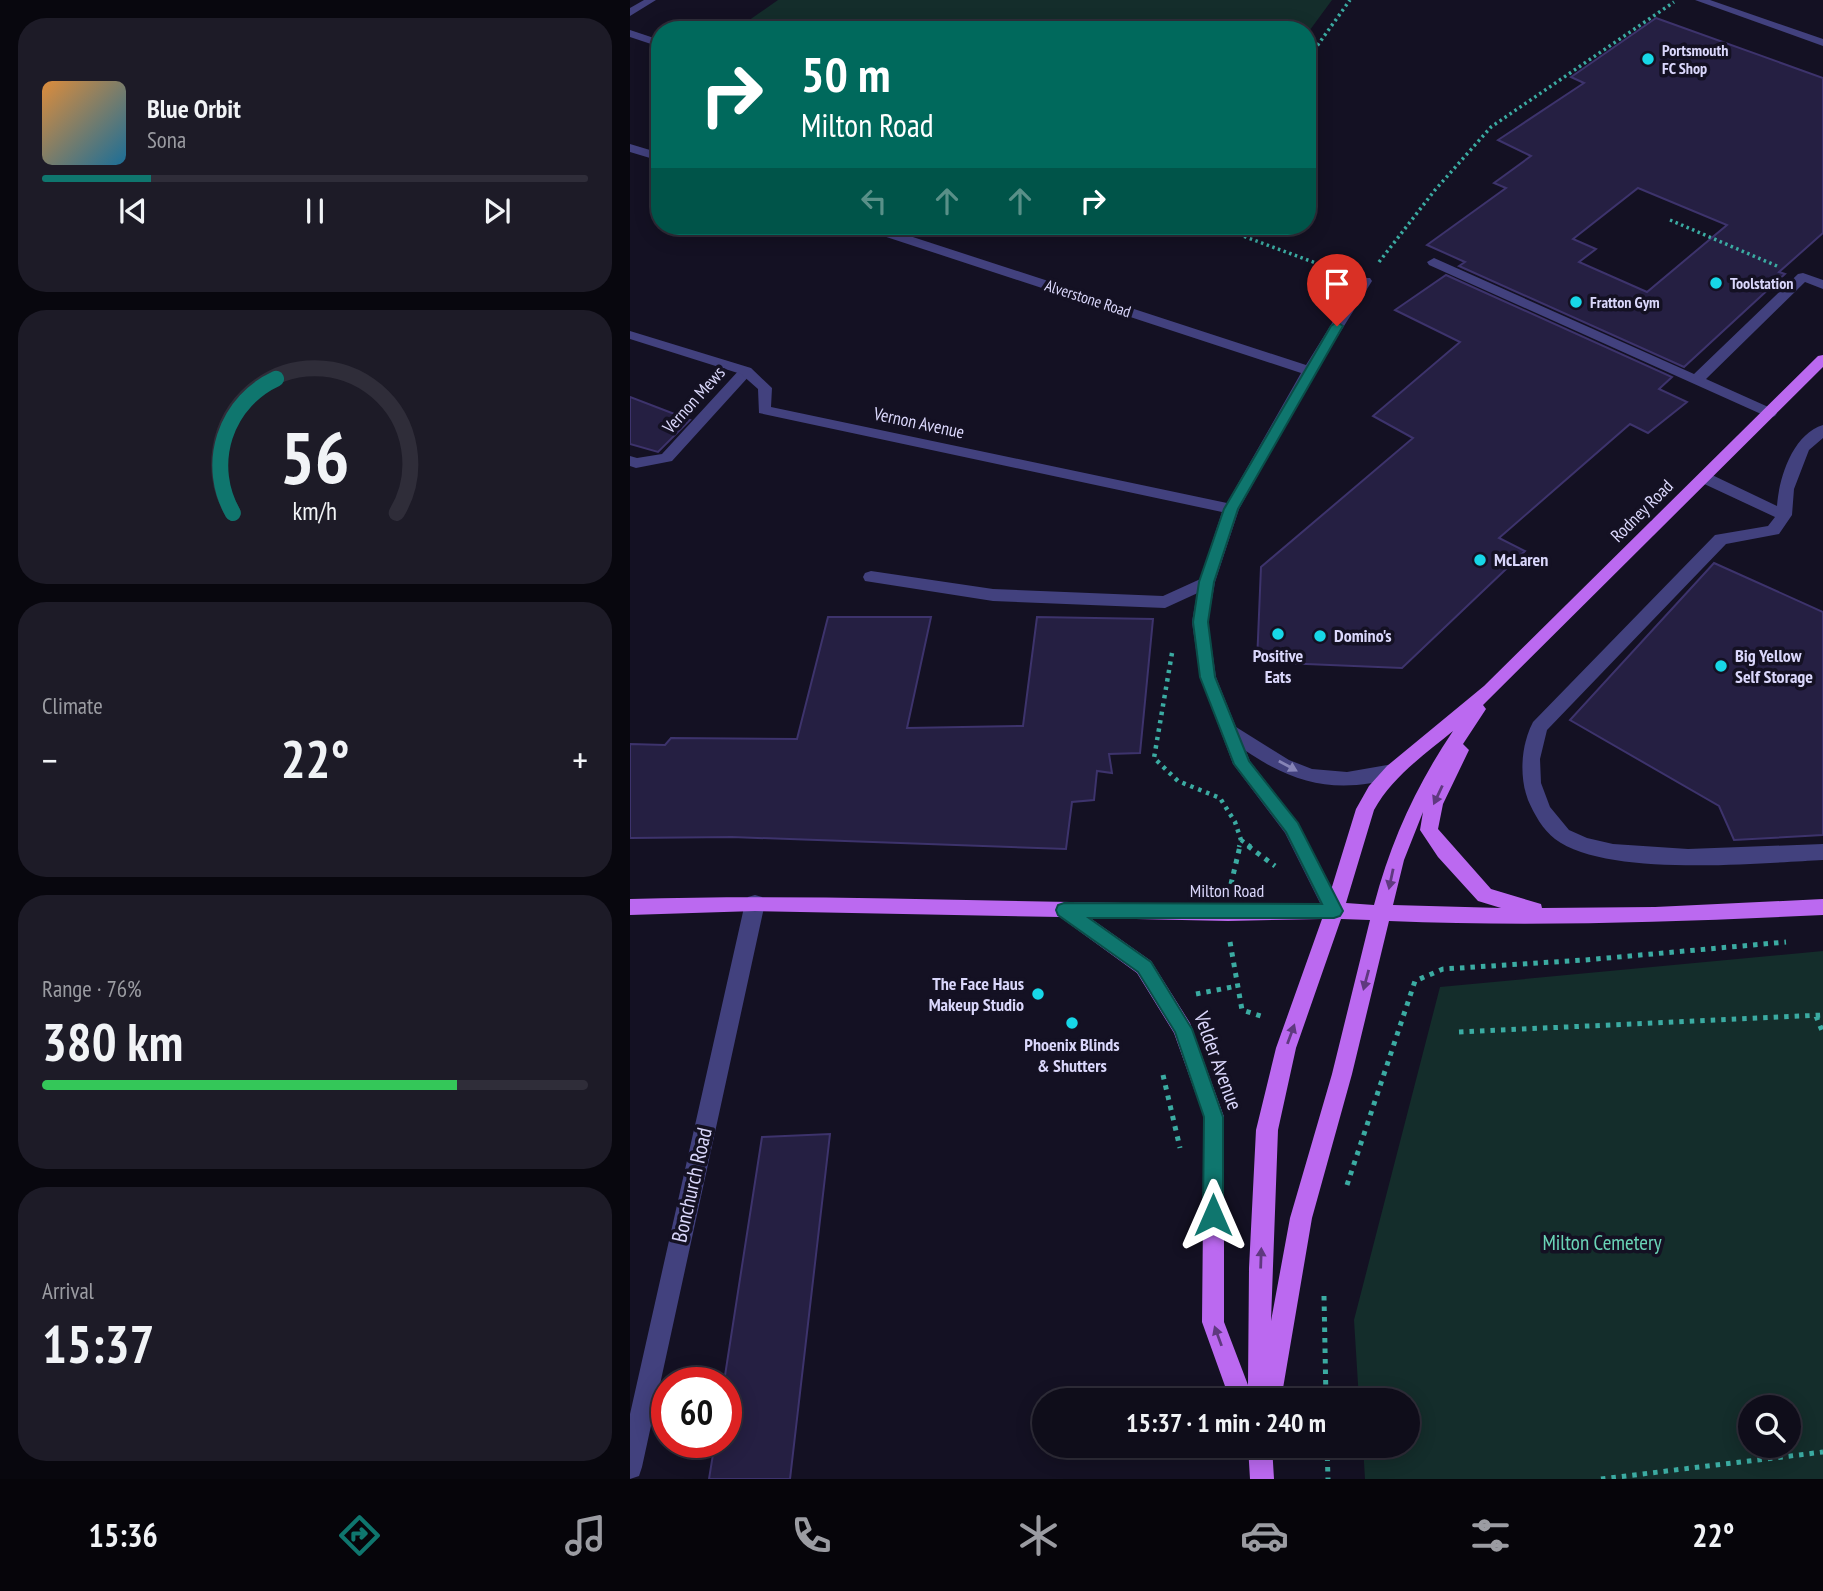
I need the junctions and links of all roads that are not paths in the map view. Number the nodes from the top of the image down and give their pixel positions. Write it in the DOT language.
graph roads {
  1 [pos="651,0"];
  2 [pos="1700,0"];
  3 [pos="630,13"];
  4 [pos="630,33"];
  5 [pos="1821,39"];
  6 [pos="651,41"];
  7 [pos="630,148"];
  8 [pos="651,155"];
  9 [pos="894,235"];
  10 [pos="1434,262"];
  11 [pos="1365,281"];
  12 [pos="1823,285"];
  13 [pos="630,335"];
  14 [pos="1823,359"];
  15 [pos="746,371"];
  16 [pos="1309,371"];
  17 [pos="1696,380"];
  18 [pos="1770,413"];
  19 [pos="1823,430"];
  20 [pos="630,461"];
  21 [pos="1705,478"];
  22 [pos="1231,509"];
  23 [pos="1784,515"];
  24 [pos="871,577"];
  25 [pos="1207,582"];
  26 [pos="1490,690"];
  27 [pos="1229,731"];
  28 [pos="1393,771"];
  29 [pos="1823,852"];
  30 [pos="755,903"];
  31 [pos="1823,906"];
  32 [pos="630,907"];
  33 [pos="1064,910"];
  34 [pos="1334,911"];
  35 [pos="1383,914"];
  36 [pos="1552,915"];
  37 [pos="1238,1388"];
  38 [pos="1260,1388"];
  39 [pos="1271,1388"];
  40 [pos="1261,1458"];
  41 [pos="630,1467"];
  42 [pos="1262,1479"];
  1 -- 3 [label="street"];
  2 -- 5 [label="street"];
  4 -- 6 [label="street"];
  7 -- 8 [label="street"];
  9 -- 16 [label="street, Alverstone Road"];
  10 -- 17 [label="street"];
  11 -- 16 [label="street"];
  12 -- 17 [label="street"];
  13 -- 15 [label="street"];
  14 -- 18 [label="main road, Rodney Road"];
  15 -- 20 [label="street, Vernon Mews"];
  15 -- 22 [label="street, Vernon Avenue"];
  16 -- 22 [label="street"];
  17 -- 18 [label="street"];
  18 -- 21 [label="main road, Rodney Road"];
  19 -- 23 [label="street"];
  21 -- 23 [label="street"];
  21 -- 26 [label="main road, Rodney Road"];
  22 -- 25 [label="street"];
  23 -- 29 [label="street"];
  24 -- 25 [label="street"];
  25 -- 27 [label="street"];
  26 -- 28 [label="main road, Rodney Road"];
  26 -- 35 [label="main road, Rodney Road, one-way"];
  26 -- 36 [label="main road, Rodney Road, one-way"];
  27 -- 28 [label="street, one-way"];
  27 -- 34 [label="street"];
  28 -- 34 [label="main road, Rodney Road"];
  30 -- 32 [label="main road, Milton Road"];
  30 -- 33 [label="main road, Milton Road"];
  30 -- 41 [label="street, Bonchurch Road"];
  31 -- 36 [label="main road, Milton Road"];
  33 -- 34 [label="main road, Milton Road"];
  37 -- 33 [label="main road, Velder Avenue, one-way"];
  34 -- 35 [label="main road, Milton Road"];
  38 -- 34 [label="main road, Velder Avenue, one-way"];
  35 -- 36 [label="main road, Milton Road"];
  35 -- 39 [label="main road, one-way"];
  40 -- 42 [label="main road"];
}
